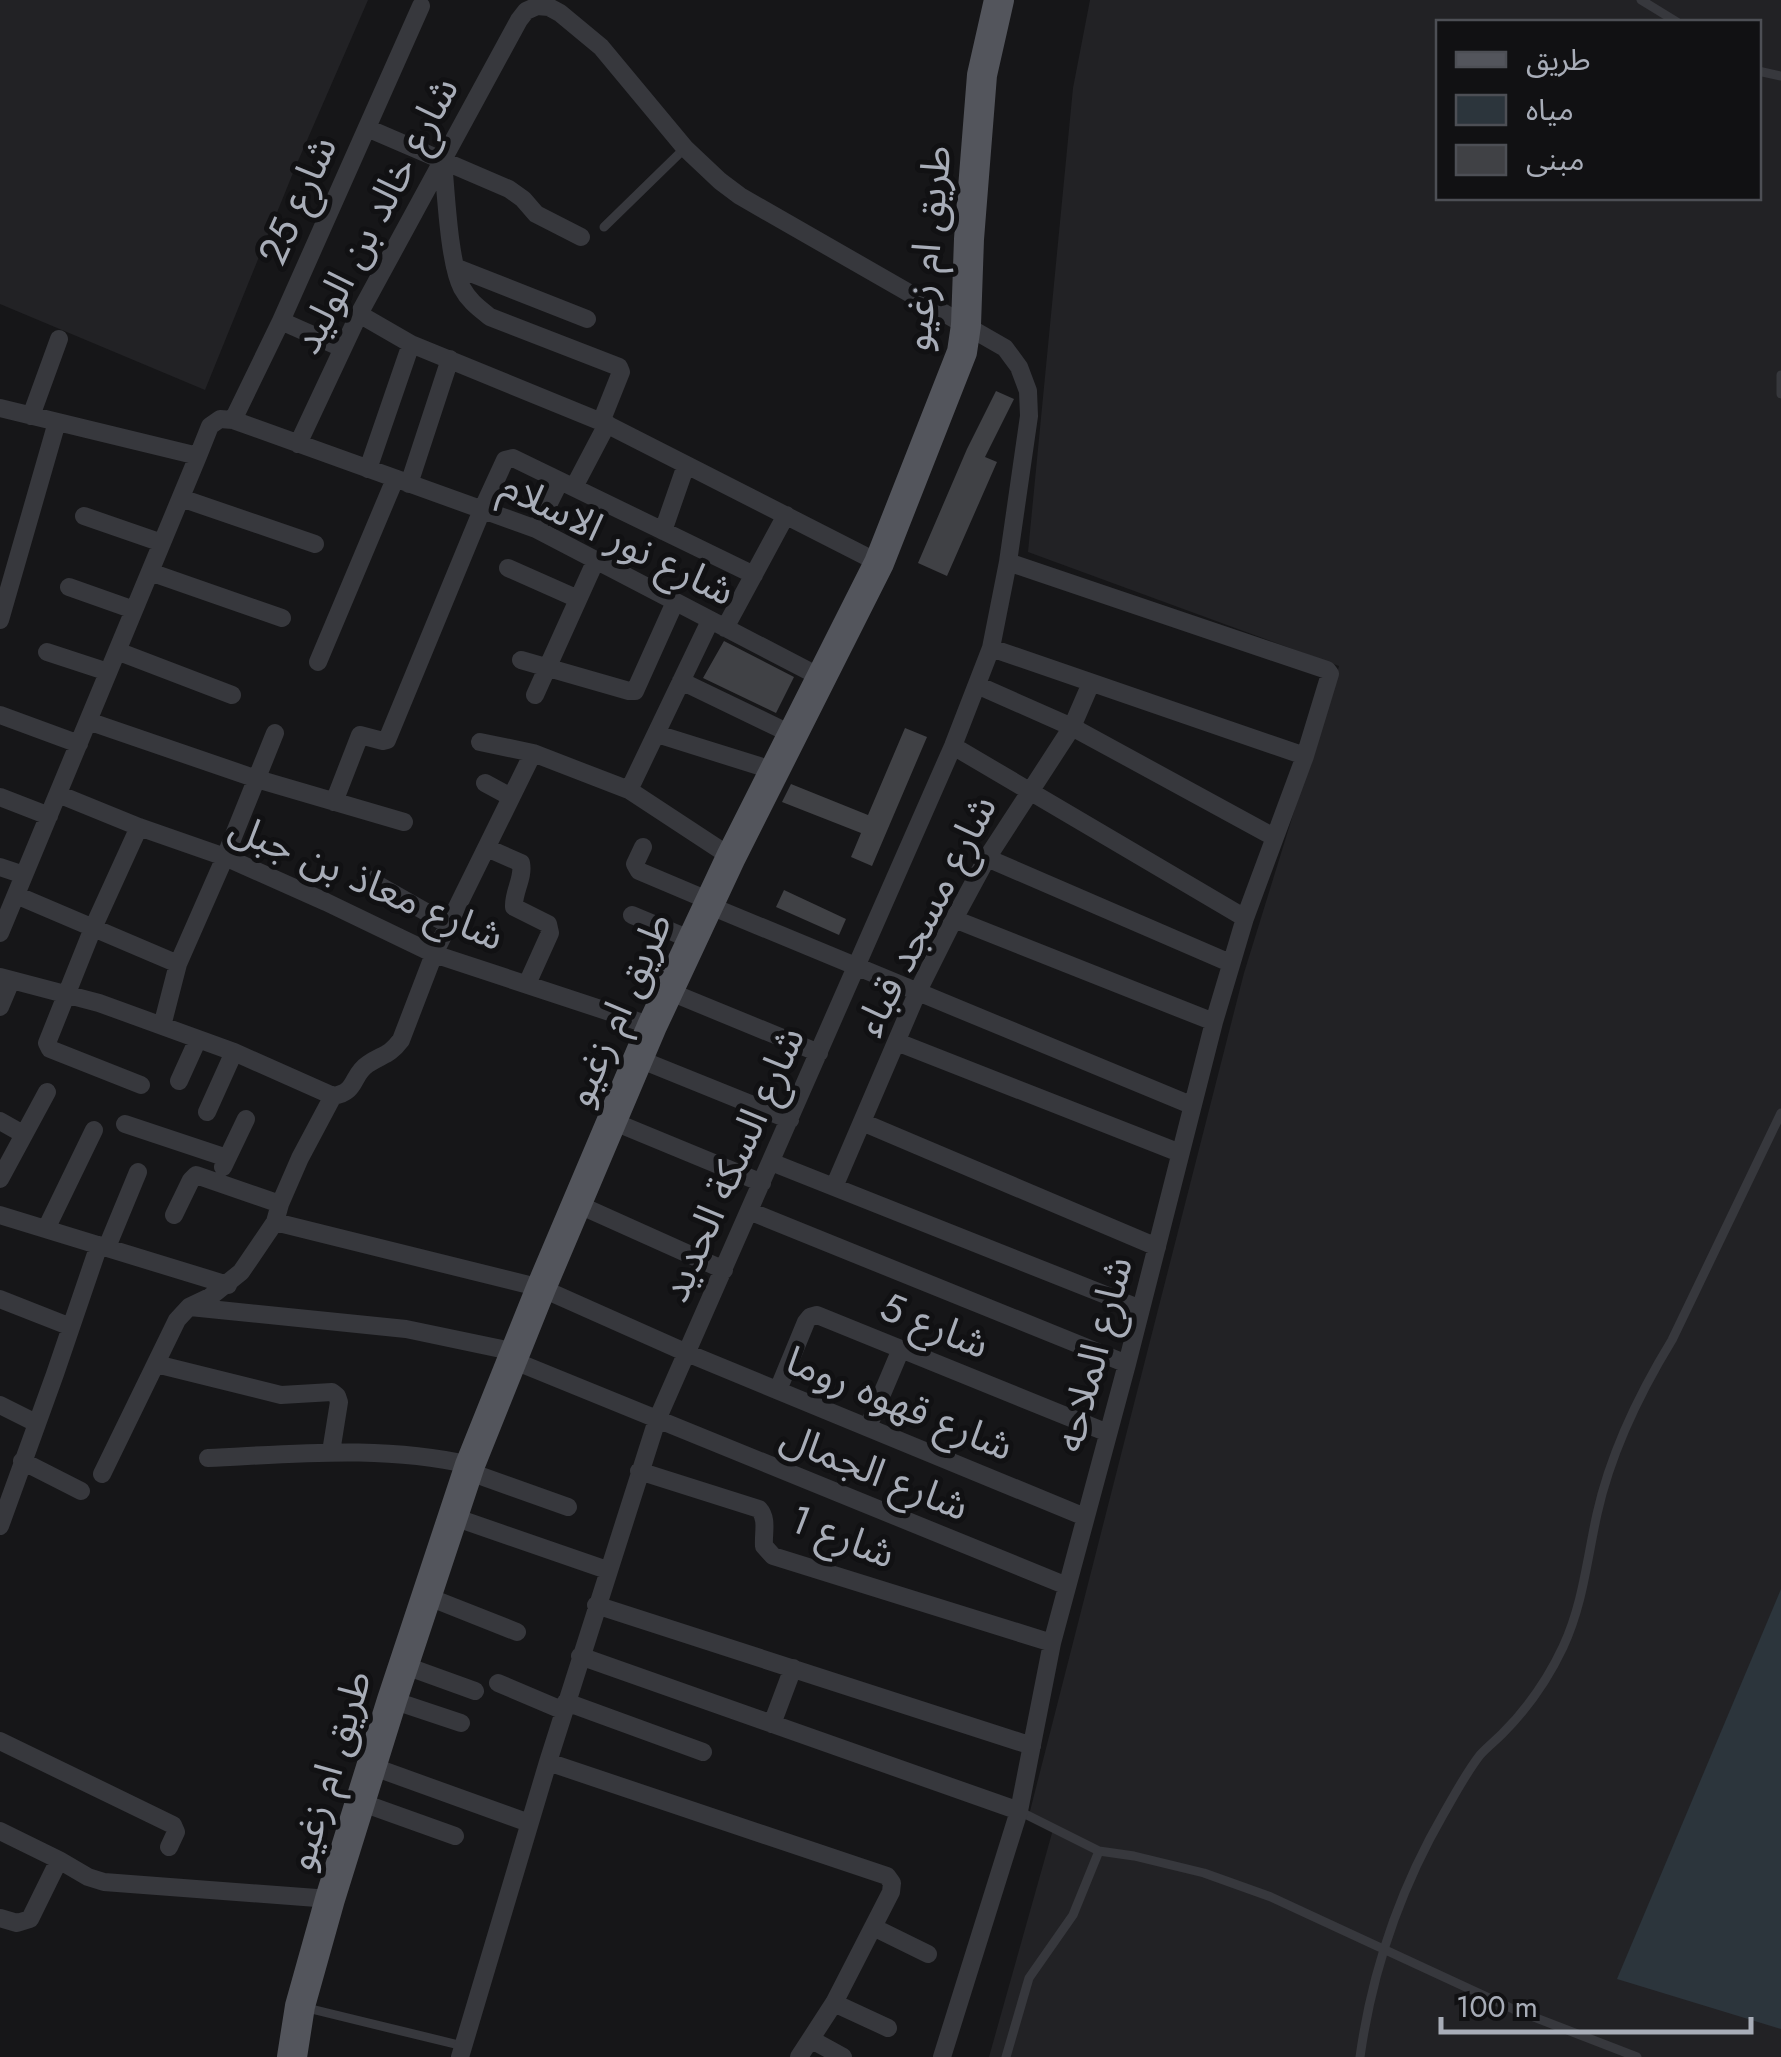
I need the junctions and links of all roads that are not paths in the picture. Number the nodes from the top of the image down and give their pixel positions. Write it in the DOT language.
graph roads {
  1 [pos="999,0"];
  2 [pos="1641,0"];
  3 [pos="421,6"];
  4 [pos="518,20"];
  5 [pos="1674,20"];
  6 [pos="368,128"];
  7 [pos="685,148"];
  8 [pos="442,160"];
  9 [pos="604,227"];
  10 [pos="582,237"];
  11 [pos="455,267"];
  12 [pos="359,314"];
  13 [pos="587,320"];
  14 [pos="281,321"];
  15 [pos="966,325"];
  16 [pos="59,340"];
  17 [pos="411,344"];
  18 [pos="342,348"];
  19 [pos="450,360"];
  20 [pos="1781,375"];
  21 [pos="1781,394"];
  22 [pos="0,408"];
  23 [pos="31,416"];
  24 [pos="232,420"];
  25 [pos="57,422"];
  26 [pos="606,424"];
  27 [pos="298,444"];
  28 [pos="198,456"];
  29 [pos="686,465"];
  30 [pos="368,469"];
  31 [pos="402,482"];
  32 [pos="567,484"];
  33 [pos="181,498"];
  34 [pos="482,510"];
  35 [pos="84,516"];
  36 [pos="786,516"];
  37 [pos="536,529"];
  38 [pos="663,531"];
  39 [pos="162,542"];
  40 [pos="315,544"];
  41 [pos="595,562"];
  42 [pos="1008,562"];
  43 [pos="879,563"];
  44 [pos="508,568"];
  45 [pos="150,572"];
  46 [pos="754,575"];
  47 [pos="70,587"];
  48 [pos="578,599"];
  49 [pos="675,602"];
  50 [pos="134,610"];
  51 [pos="282,618"];
  52 [pos="0,620"];
  53 [pos="718,624"];
  54 [pos="991,648"];
  55 [pos="117,651"];
  56 [pos="47,652"];
  57 [pos="521,660"];
  58 [pos="318,662"];
  59 [pos="547,667"];
  60 [pos="108,672"];
  61 [pos="822,678"];
  62 [pos="682,681"];
  63 [pos="1091,682"];
  64 [pos="978,684"];
  65 [pos="232,695"];
  66 [pos="535,696"];
  67 [pos="0,715"];
  68 [pos="88,722"];
  69 [pos="1072,728"];
  70 [pos="275,733"];
  71 [pos="656,734"];
  72 [pos="793,735"];
  73 [pos="480,742"];
  74 [pos="79,744"];
  75 [pos="953,746"];
  76 [pos="533,753"];
  77 [pos="1305,756"];
  78 [pos="774,770"];
  79 [pos="257,779"];
  80 [pos="486,783"];
  81 [pos="629,790"];
  82 [pos="1030,791"];
  83 [pos="58,794"];
  84 [pos="0,797"];
  85 [pos="512,797"];
  86 [pos="334,802"];
  87 [pos="49,816"];
  88 [pos="404,822"];
  89 [pos="139,826"];
  90 [pos="1274,836"];
  91 [pos="643,847"];
  92 [pos="487,848"];
  93 [pos="731,857"];
  94 [pos="225,858"];
  95 [pos="987,858"];
  96 [pos="0,867"];
  97 [pos="24,876"];
  98 [pos="366,878"];
  99 [pos="16,895"];
  100 [pos="709,903"];
  101 [pos="632,915"];
  102 [pos="1245,918"];
  103 [pos="954,919"];
  104 [pos="449,925"];
  105 [pos="93,928"];
  106 [pos="0,933"];
  107 [pos="692,940"];
  108 [pos="434,954"];
  109 [pos="1230,963"];
  110 [pos="178,964"];
  111 [pos="857,966"];
  112 [pos="6,979"];
  113 [pos="527,984"];
  114 [pos="668,991"];
  115 [pos="918,992"];
  116 [pos="66,996"];
  117 [pos="0,1007"];
  118 [pos="1214,1022"];
  119 [pos="162,1026"];
  120 [pos="652,1026"];
  121 [pos="198,1039"];
  122 [pos="897,1042"];
  123 [pos="234,1052"];
  124 [pos="819,1053"];
  125 [pos="639,1059"];
  126 [pos="179,1081"];
  127 [pos="141,1085"];
  128 [pos="47,1092"];
  129 [pos="333,1096"];
  130 [pos="1191,1105"];
  131 [pos="206,1112"];
  132 [pos="1781,1113"];
  133 [pos="246,1120"];
  134 [pos="790,1120"];
  135 [pos="0,1121"];
  136 [pos="612,1121"];
  137 [pos="862,1122"];
  138 [pos="125,1124"];
  139 [pos="94,1130"];
  140 [pos="22,1134"];
  141 [pos="1180,1153"];
  142 [pos="227,1158"];
  143 [pos="771,1162"];
  144 [pos="138,1172"];
  145 [pos="0,1180"];
  146 [pos="216,1181"];
  147 [pos="762,1183"];
  148 [pos="834,1187"];
  149 [pos="577,1204"];
  150 [pos="750,1211"];
  151 [pos="278,1213"];
  152 [pos="0,1215"];
  153 [pos="174,1215"];
  154 [pos="46,1229"];
  155 [pos="103,1246"];
  156 [pos="1158,1247"];
  157 [pos="724,1270"];
  158 [pos="228,1284"];
  159 [pos="541,1288"];
  160 [pos="0,1299"];
  161 [pos="190,1306"];
  162 [pos="1141,1309"];
  163 [pos="71,1327"];
  164 [pos="901,1349"];
  165 [pos="687,1353"];
  166 [pos="514,1356"];
  167 [pos="156,1364"];
  168 [pos="1127,1364"];
  169 [pos="778,1390"];
  170 [pos="1,1408"];
  171 [pos="658,1420"];
  172 [pos="36,1423"];
  173 [pos="868,1428"];
  174 [pos="1108,1433"];
  175 [pos="331,1452"];
  176 [pos="208,1458"];
  177 [pos="22,1462"];
  178 [pos="468,1468"];
  179 [pos="640,1471"];
  180 [pos="102,1474"];
  181 [pos="81,1491"];
  182 [pos="568,1507"];
  183 [pos="451,1516"];
  184 [pos="1086,1517"];
  185 [pos="0,1526"];
  186 [pos="608,1570"];
  187 [pos="1067,1586"];
  188 [pos="426,1596"];
  189 [pos="596,1606"];
  190 [pos="517,1632"];
  191 [pos="1052,1643"];
  192 [pos="580,1656"];
  193 [pos="403,1665"];
  194 [pos="793,1668"];
  195 [pos="498,1683"];
  196 [pos="475,1691"];
  197 [pos="392,1700"];
  198 [pos="565,1706"];
  199 [pos="462,1723"];
  200 [pos="772,1724"];
  201 [pos="0,1741"];
  202 [pos="1032,1746"];
  203 [pos="703,1752"];
  204 [pos="548,1762"];
  205 [pos="372,1766"];
  206 [pos="360,1802"];
  207 [pos="1019,1812"];
  208 [pos="529,1823"];
  209 [pos="0,1831"];
  210 [pos="455,1836"];
  211 [pos="169,1846"];
  212 [pos="1099,1852"];
  213 [pos="59,1860"];
  214 [pos="330,1900"];
  215 [pos="0,1918"];
  216 [pos="873,1926"];
  217 [pos="1383,1950"];
  218 [pos="928,1954"];
  219 [pos="834,2004"];
  220 [pos="300,2006"];
  221 [pos="888,2028"];
  222 [pos="812,2040"];
  223 [pos="461,2051"];
  224 [pos="292,2057"];
  225 [pos="799,2057"];
  226 [pos="843,2057"];
  227 [pos="942,2057"];
  228 [pos="1006,2057"];
  229 [pos="1360,2057"];
  230 [pos="1638,2057"];
  1 -- 15 [label="main road, طريق ام زغيو"];
  2 -- 5 [label="lane"];
  3 -- 6 [label="street, شارع 25"];
  4 -- 7 [label="street, شارع السكة الحديد"];
  4 -- 8 [label="street, شارع خالد بن الوليد"];
  6 -- 8 [label="street"];
  6 -- 14 [label="street, شارع 25"];
  7 -- 9 [label="lane"];
  7 -- 15 [label="street, شارع السكة الحديد"];
  8 -- 10 [label="street"];
  8 -- 11 [label="street"];
  8 -- 12 [label="street, شارع خالد بن الوليد"];
  11 -- 13 [label="street"];
  11 -- 26 [label="street"];
  12 -- 17 [label="street"];
  12 -- 18 [label="street, شارع خالد بن الوليد"];
  14 -- 18 [label="street"];
  14 -- 24 [label="street, شارع 25"];
  15 -- 42 [label="street, شارع السكة الحديد"];
  15 -- 43 [label="main road, طريق ام زغيو"];
  16 -- 23 [label="street"];
  17 -- 19 [label="street"];
  17 -- 30 [label="street"];
  18 -- 27 [label="street, شارع خالد بن الوليد"];
  19 -- 26 [label="street"];
  19 -- 31 [label="street"];
  20 -- 21 [label="lane"];
  22 -- 23 [label="street"];
  23 -- 25 [label="street"];
  24 -- 27 [label="street, شارع نور الاسلام"];
  24 -- 28 [label="street"];
  25 -- 28 [label="street"];
  25 -- 52 [label="street"];
  26 -- 29 [label="street"];
  26 -- 32 [label="street"];
  27 -- 30 [label="street, شارع نور الاسلام"];
  28 -- 33 [label="street"];
  29 -- 36 [label="street"];
  29 -- 38 [label="street"];
  30 -- 31 [label="street, شارع نور الاسلام"];
  31 -- 34 [label="street, شارع نور الاسلام"];
  31 -- 58 [label="street"];
  32 -- 34 [label="street"];
  32 -- 37 [label="street"];
  32 -- 38 [label="street"];
  33 -- 39 [label="street"];
  33 -- 40 [label="street"];
  34 -- 37 [label="street, شارع نور الاسلام"];
  34 -- 86 [label="street"];
  35 -- 39 [label="street"];
  36 -- 43 [label="street"];
  36 -- 46 [label="street"];
  37 -- 41 [label="street, شارع نور الاسلام"];
  38 -- 46 [label="street"];
  39 -- 45 [label="street"];
  41 -- 48 [label="street"];
  41 -- 49 [label="street, شارع نور الاسلام"];
  42 -- 54 [label="street, شارع السكة الحديد"];
  42 -- 77 [label="street, شارع الملاحه"];
  43 -- 61 [label="main road, طريق ام زغيو"];
  44 -- 48 [label="street"];
  45 -- 50 [label="street"];
  45 -- 51 [label="street"];
  46 -- 53 [label="street"];
  47 -- 50 [label="street"];
  48 -- 59 [label="street"];
  49 -- 53 [label="street, شارع نور الاسلام"];
  49 -- 59 [label="street"];
  50 -- 55 [label="street"];
  53 -- 61 [label="street, شارع نور الاسلام"];
  53 -- 62 [label="street"];
  54 -- 63 [label="street"];
  54 -- 64 [label="street, شارع السكة الحديد"];
  55 -- 60 [label="street"];
  55 -- 65 [label="street"];
  56 -- 60 [label="street"];
  57 -- 59 [label="street"];
  59 -- 66 [label="street"];
  60 -- 68 [label="street"];
  61 -- 72 [label="main road, طريق ام زغيو"];
  62 -- 71 [label="street"];
  62 -- 72 [label="street"];
  63 -- 69 [label="street, شارع مسجد قباء"];
  63 -- 77 [label="street"];
  64 -- 69 [label="street"];
  64 -- 75 [label="street, شارع السكة الحديد"];
  67 -- 74 [label="street"];
  68 -- 74 [label="street"];
  68 -- 79 [label="street"];
  69 -- 82 [label="street, شارع مسجد قباء"];
  69 -- 90 [label="street"];
  70 -- 79 [label="street"];
  71 -- 78 [label="street"];
  71 -- 81 [label="street"];
  72 -- 78 [label="main road, طريق ام زغيو"];
  73 -- 76 [label="street"];
  74 -- 83 [label="street"];
  75 -- 82 [label="street"];
  75 -- 111 [label="street, شارع السكة الحديد"];
  76 -- 81 [label="street"];
  76 -- 85 [label="street"];
  77 -- 90 [label="street, شارع الملاحه"];
  78 -- 93 [label="main road, طريق ام زغيو"];
  79 -- 86 [label="street"];
  79 -- 94 [label="street"];
  80 -- 85 [label="street"];
  81 -- 93 [label="street"];
  82 -- 95 [label="street, شارع مسجد قباء"];
  82 -- 102 [label="street"];
  83 -- 87 [label="street"];
  83 -- 89 [label="street, شارع معاذ بن جبل"];
  84 -- 87 [label="street"];
  85 -- 92 [label="street"];
  86 -- 88 [label="street"];
  87 -- 97 [label="street"];
  89 -- 94 [label="street, شارع معاذ بن جبل"];
  89 -- 105 [label="street"];
  90 -- 102 [label="street, شارع الملاحه"];
  91 -- 100 [label="street"];
  92 -- 104 [label="street"];
  92 -- 113 [label="street"];
  93 -- 100 [label="main road, طريق ام زغيو"];
  94 -- 108 [label="street, شارع معاذ بن جبل"];
  94 -- 110 [label="street"];
  95 -- 103 [label="street, شارع مسجد قباء"];
  95 -- 109 [label="street"];
  96 -- 97 [label="street"];
  97 -- 99 [label="street"];
  98 -- 104 [label="street"];
  99 -- 105 [label="street"];
  99 -- 106 [label="street"];
  100 -- 107 [label="main road, طريق ام زغيو"];
  100 -- 111 [label="street"];
  101 -- 107 [label="street"];
  102 -- 109 [label="street, شارع الملاحه"];
  103 -- 115 [label="street, شارع مسجد قباء"];
  103 -- 118 [label="street"];
  104 -- 108 [label="street"];
  105 -- 110 [label="street"];
  105 -- 116 [label="street"];
  107 -- 114 [label="main road, طريق ام زغيو"];
  108 -- 113 [label="street, شارع معاذ بن جبل"];
  108 -- 129 [label="street"];
  109 -- 118 [label="street, شارع الملاحه"];
  110 -- 119 [label="street"];
  111 -- 115 [label="street"];
  111 -- 124 [label="street, شارع السكة الحديد"];
  112 -- 116 [label="street"];
  112 -- 117 [label="street"];
  113 -- 120 [label="street, شارع معاذ بن جبل"];
  114 -- 120 [label="main road, طريق ام زغيو"];
  114 -- 124 [label="street"];
  115 -- 122 [label="street, شارع مسجد قباء"];
  115 -- 130 [label="street"];
  116 -- 119 [label="street"];
  116 -- 127 [label="street"];
  118 -- 130 [label="street, شارع الملاحه"];
  119 -- 121 [label="street"];
  120 -- 125 [label="main road, طريق ام زغيو"];
  121 -- 123 [label="street"];
  121 -- 126 [label="street"];
  122 -- 137 [label="street, شارع مسجد قباء"];
  122 -- 141 [label="street"];
  123 -- 129 [label="street"];
  123 -- 131 [label="street"];
  124 -- 134 [label="street, شارع السكة الحديد"];
  125 -- 134 [label="street"];
  125 -- 136 [label="main road, طريق ام زغيو"];
  128 -- 140 [label="street"];
  129 -- 151 [label="street"];
  130 -- 141 [label="street, شارع الملاحه"];
  132 -- 217 [label="lane"];
  133 -- 142 [label="street"];
  134 -- 143 [label="street, شارع السكة الحديد"];
  135 -- 140 [label="street"];
  136 -- 147 [label="street"];
  136 -- 149 [label="main road, طريق ام زغيو"];
  137 -- 148 [label="street, شارع مسجد قباء"];
  137 -- 156 [label="street"];
  138 -- 142 [label="street"];
  139 -- 154 [label="street"];
  140 -- 145 [label="street"];
  141 -- 156 [label="street, شارع الملاحه"];
  142 -- 146 [label="street"];
  143 -- 147 [label="street, شارع السكة الحديد"];
  143 -- 148 [label="street"];
  144 -- 155 [label="street"];
  146 -- 151 [label="street, شارع قهوه روما"];
  146 -- 153 [label="street"];
  147 -- 150 [label="street, شارع السكة الحديد"];
  148 -- 162 [label="street"];
  149 -- 157 [label="street"];
  149 -- 159 [label="main road, طريق ام زغيو"];
  150 -- 157 [label="street, شارع السكة الحديد"];
  150 -- 168 [label="street"];
  151 -- 158 [label="street"];
  151 -- 159 [label="street, شارع قهوه روما"];
  152 -- 154 [label="street"];
  154 -- 155 [label="street"];
  155 -- 158 [label="street"];
  155 -- 163 [label="street"];
  156 -- 162 [label="street, شارع الملاحه"];
  157 -- 165 [label="street, شارع السكة الحديد"];
  158 -- 161 [label="street"];
  159 -- 165 [label="street, شارع قهوه روما"];
  159 -- 166 [label="main road, طريق ام زغيو"];
  160 -- 163 [label="street"];
  161 -- 166 [label="street, شارع الجمال"];
  161 -- 167 [label="street"];
  162 -- 168 [label="street, شارع الملاحه"];
  163 -- 172 [label="street"];
  164 -- 169 [label="street, شارع 5"];
  164 -- 173 [label="street"];
  164 -- 174 [label="street, شارع 5"];
  165 -- 169 [label="street, شارع قهوه روما"];
  165 -- 171 [label="street, شارع السكة الحديد"];
  166 -- 171 [label="street, شارع الجمال"];
  166 -- 178 [label="main road, طريق ام زغيو"];
  167 -- 175 [label="street"];
  167 -- 180 [label="street"];
  168 -- 174 [label="street, شارع الملاحه"];
  169 -- 173 [label="street, شارع قهوه روما"];
  170 -- 172 [label="street"];
  171 -- 179 [label="street, شارع السكة الحديد"];
  171 -- 187 [label="street, شارع الجمال"];
  172 -- 177 [label="street"];
  173 -- 184 [label="street, شارع قهوه روما"];
  174 -- 184 [label="street, شارع الملاحه"];
  175 -- 176 [label="street"];
  175 -- 178 [label="street"];
  177 -- 181 [label="street"];
  177 -- 185 [label="street"];
  178 -- 182 [label="street"];
  178 -- 183 [label="main road, طريق ام زغيو"];
  179 -- 186 [label="street, شارع السكة الحديد"];
  179 -- 191 [label="street, شارع 1"];
  183 -- 186 [label="street"];
  183 -- 188 [label="main road, طريق ام زغيو"];
  184 -- 187 [label="street, شارع الملاحه"];
  186 -- 189 [label="street, شارع السكة الحديد"];
  187 -- 191 [label="street, شارع الملاحه"];
  188 -- 190 [label="street"];
  188 -- 193 [label="main road, طريق ام زغيو"];
  189 -- 192 [label="street, شارع السكة الحديد"];
  189 -- 194 [label="street"];
  191 -- 202 [label="street, شارع الملاحه"];
  192 -- 198 [label="street, شارع السكة الحديد"];
  192 -- 200 [label="street"];
  193 -- 196 [label="street"];
  193 -- 197 [label="main road, طريق ام زغيو"];
  194 -- 200 [label="street"];
  194 -- 202 [label="street"];
  195 -- 198 [label="street"];
  197 -- 199 [label="street"];
  197 -- 205 [label="main road, طريق ام زغيو"];
  198 -- 203 [label="street"];
  198 -- 204 [label="street, شارع السكة الحديد"];
  200 -- 207 [label="street"];
  201 -- 211 [label="street"];
  202 -- 207 [label="street, شارع الملاحه"];
  204 -- 208 [label="street, شارع السكة الحديد"];
  204 -- 216 [label="street"];
  205 -- 206 [label="main road, طريق ام زغيو"];
  205 -- 208 [label="street"];
  206 -- 210 [label="street"];
  206 -- 214 [label="main road, طريق ام زغيو"];
  207 -- 212 [label="lane"];
  207 -- 227 [label="street, شارع الملاحه"];
  208 -- 223 [label="street, شارع السكة الحديد"];
  209 -- 213 [label="street"];
  212 -- 217 [label="lane"];
  212 -- 228 [label="lane"];
  213 -- 214 [label="street"];
  213 -- 215 [label="street"];
  214 -- 220 [label="main road, طريق ام زغيو"];
  216 -- 218 [label="street"];
  216 -- 219 [label="street"];
  217 -- 229 [label="lane"];
  217 -- 230 [label="lane"];
  219 -- 221 [label="street"];
  219 -- 222 [label="street"];
  220 -- 223 [label="lane"];
  220 -- 224 [label="main road, طريق ام زغيو"];
  222 -- 225 [label="street"];
  222 -- 226 [label="street"];
}
